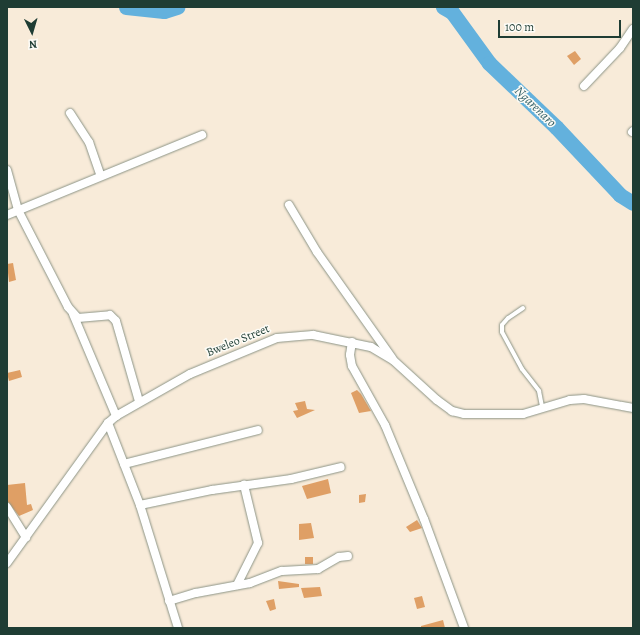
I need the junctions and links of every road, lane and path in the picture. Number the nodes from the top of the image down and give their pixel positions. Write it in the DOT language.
graph roads {
  1 [pos="633,29"];
  2 [pos="584,86"];
  3 [pos="70,113"];
  4 [pos="202,135"];
  5 [pos="7,170"];
  6 [pos="101,176"];
  7 [pos="289,205"];
  8 [pos="18,210"];
  9 [pos="7,215"];
  10 [pos="523,308"];
  11 [pos="73,314"];
  12 [pos="352,342"];
  13 [pos="393,360"];
  14 [pos="139,402"];
  15 [pos="542,408"];
  16 [pos="633,408"];
  17 [pos="116,416"];
  18 [pos="108,423"];
  19 [pos="258,430"];
  20 [pos="124,464"];
  21 [pos="341,467"];
  22 [pos="244,485"];
  23 [pos="140,505"];
  24 [pos="7,507"];
  25 [pos="26,538"];
  26 [pos="348,556"];
  27 [pos="7,563"];
  28 [pos="237,585"];
  29 [pos="169,601"];
  30 [pos="178,628"];
  31 [pos="464,628"];
  1 -- 2 [label="street"];
  3 -- 6 [label="street"];
  4 -- 6 [label="street"];
  5 -- 8 [label="street"];
  6 -- 8 [label="street"];
  7 -- 13 [label="street"];
  8 -- 9 [label="street"];
  8 -- 11 [label="street"];
  10 -- 15 [label="lane"];
  11 -- 14 [label="street"];
  11 -- 17 [label="street"];
  12 -- 13 [label="street, Bweleo Street"];
  12 -- 14 [label="street, Bweleo Street"];
  12 -- 31 [label="street"];
  13 -- 15 [label="street, Bweleo Street"];
  14 -- 17 [label="street, Bweleo Street"];
  15 -- 16 [label="street, Bweleo Street"];
  17 -- 18 [label="street, Bweleo Street"];
  18 -- 20 [label="street"];
  18 -- 25 [label="street, Bweleo Street"];
  19 -- 20 [label="street"];
  20 -- 23 [label="street"];
  21 -- 22 [label="street"];
  22 -- 23 [label="street"];
  22 -- 28 [label="street"];
  23 -- 29 [label="street"];
  24 -- 25 [label="street"];
  25 -- 27 [label="street, Bweleo Street"];
  26 -- 28 [label="street"];
  28 -- 29 [label="street"];
  29 -- 30 [label="street"];
}
